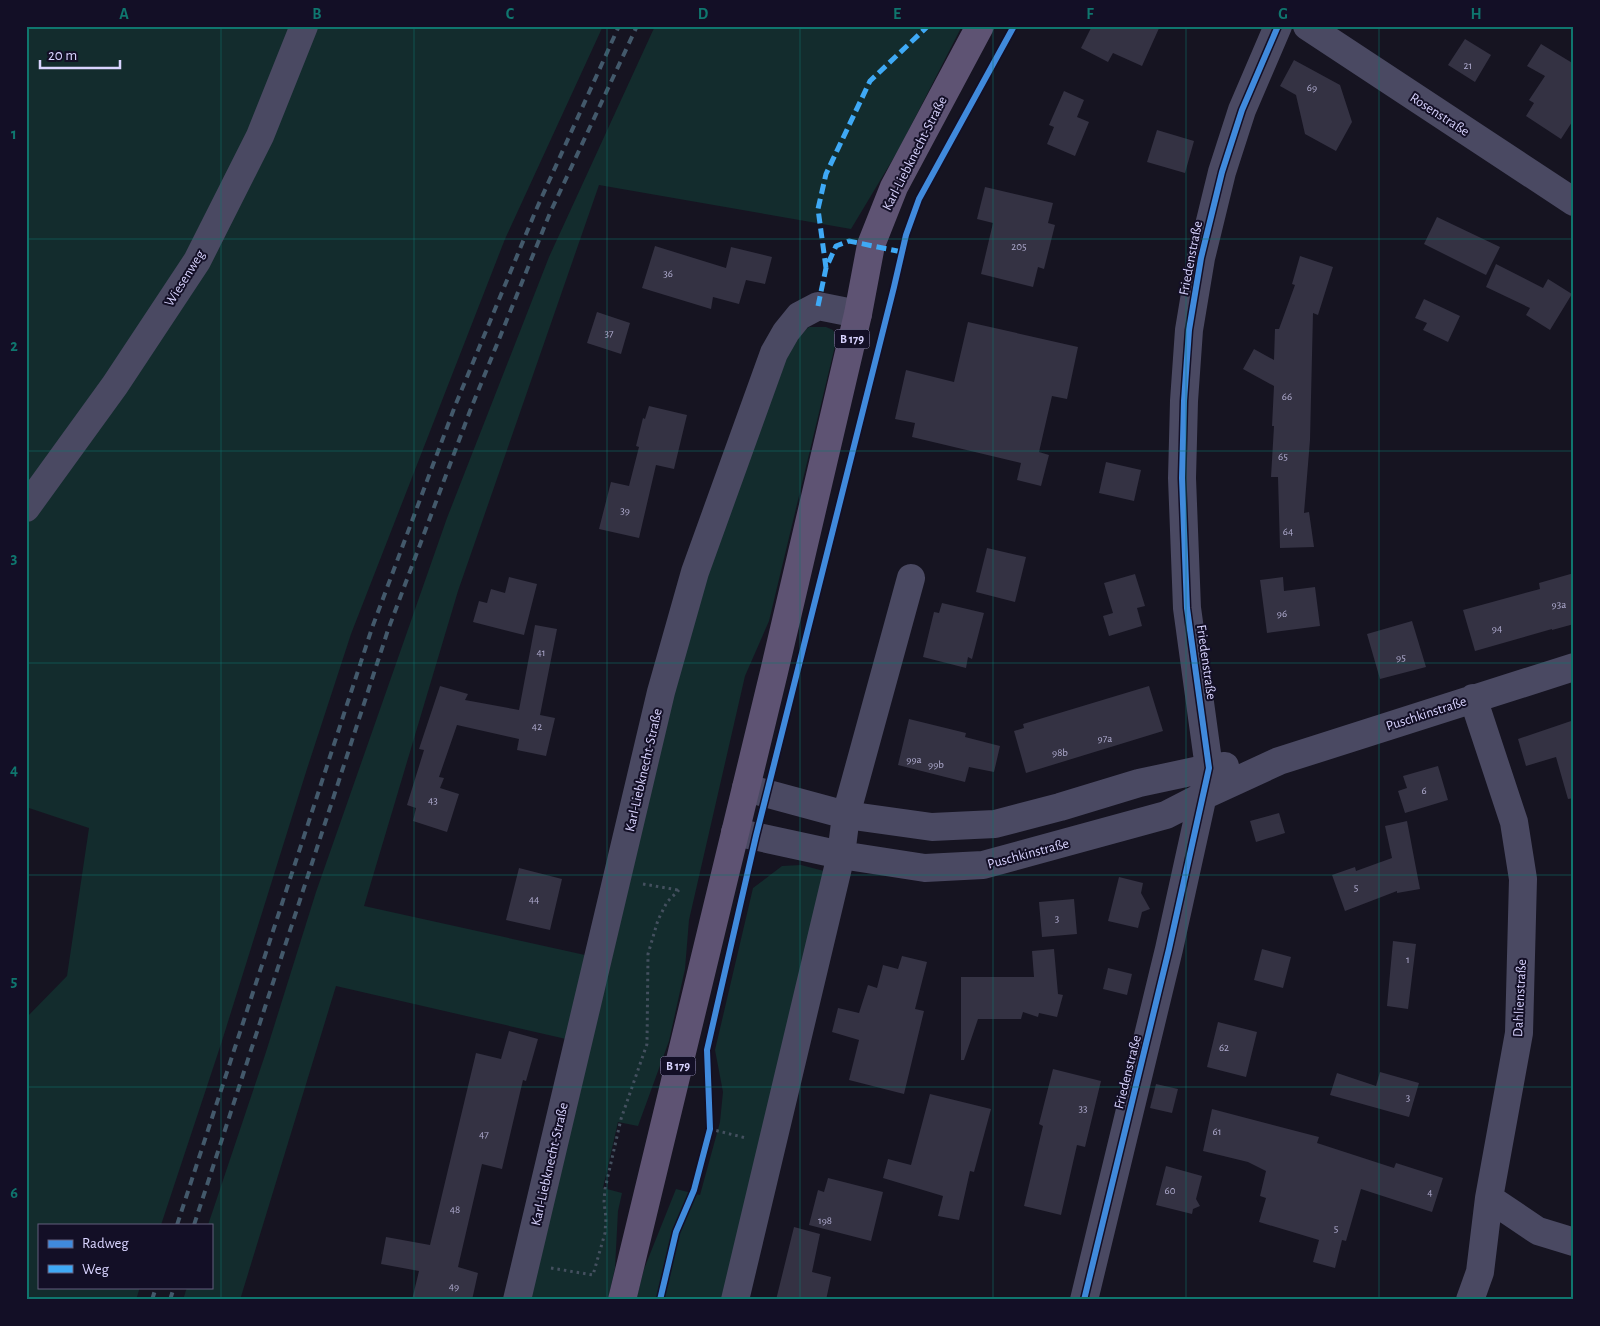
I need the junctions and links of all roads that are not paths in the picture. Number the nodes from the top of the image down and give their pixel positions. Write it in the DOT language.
graph roads {
  1 [pos="304,26"];
  2 [pos="980,26"];
  3 [pos="1278,26"];
  4 [pos="1306,26"];
  5 [pos="1574,202"];
  6 [pos="858,314"];
  7 [pos="26,508"];
  8 [pos="911,578"];
  9 [pos="1574,667"];
  10 [pos="1473,698"];
  11 [pos="1279,761"];
  12 [pos="1209,768"];
  13 [pos="746,788"];
  14 [pos="1203,796"];
  15 [pos="846,816"];
  16 [pos="735,832"];
  17 [pos="841,855"];
  18 [pos="1489,1198"];
  19 [pos="1574,1242"];
  20 [pos="517,1300"];
  21 [pos="622,1300"];
  22 [pos="735,1300"];
  23 [pos="1084,1300"];
  24 [pos="1470,1300"];
  1 -- 7 [label="street, Wiesenweg"];
  2 -- 6 [label="main road, Karl-Liebknecht-Straße / B 179"];
  3 -- 12 [label="street, Friedenstraße"];
  4 -- 5 [label="street, Rosenstraße"];
  6 -- 13 [label="main road, Karl-Liebknecht-Straße / B 179"];
  6 -- 20 [label="street, Karl-Liebknecht-Straße"];
  8 -- 15 [label="street"];
  9 -- 10 [label="street, Puschkinstraße"];
  10 -- 11 [label="street, Puschkinstraße"];
  10 -- 18 [label="street, Dahlienstraße"];
  11 -- 12 [label="street, Puschkinstraße"];
  11 -- 14 [label="street, Puschkinstraße"];
  12 -- 14 [label="street, Friedenstraße"];
  12 -- 15 [label="street, Puschkinstraße"];
  13 -- 15 [label="street, Puschkinstraße"];
  13 -- 16 [label="main road, Karl-Liebknecht-Straße / B 179"];
  14 -- 17 [label="street, Puschkinstraße"];
  14 -- 23 [label="street, Friedenstraße"];
  15 -- 17 [label="street"];
  16 -- 17 [label="street, Puschkinstraße"];
  16 -- 21 [label="main road, Karl-Liebknecht-Straße / B 179"];
  17 -- 22 [label="street"];
  18 -- 19 [label="street"];
  18 -- 24 [label="street, Dahlienstraße"];
}
